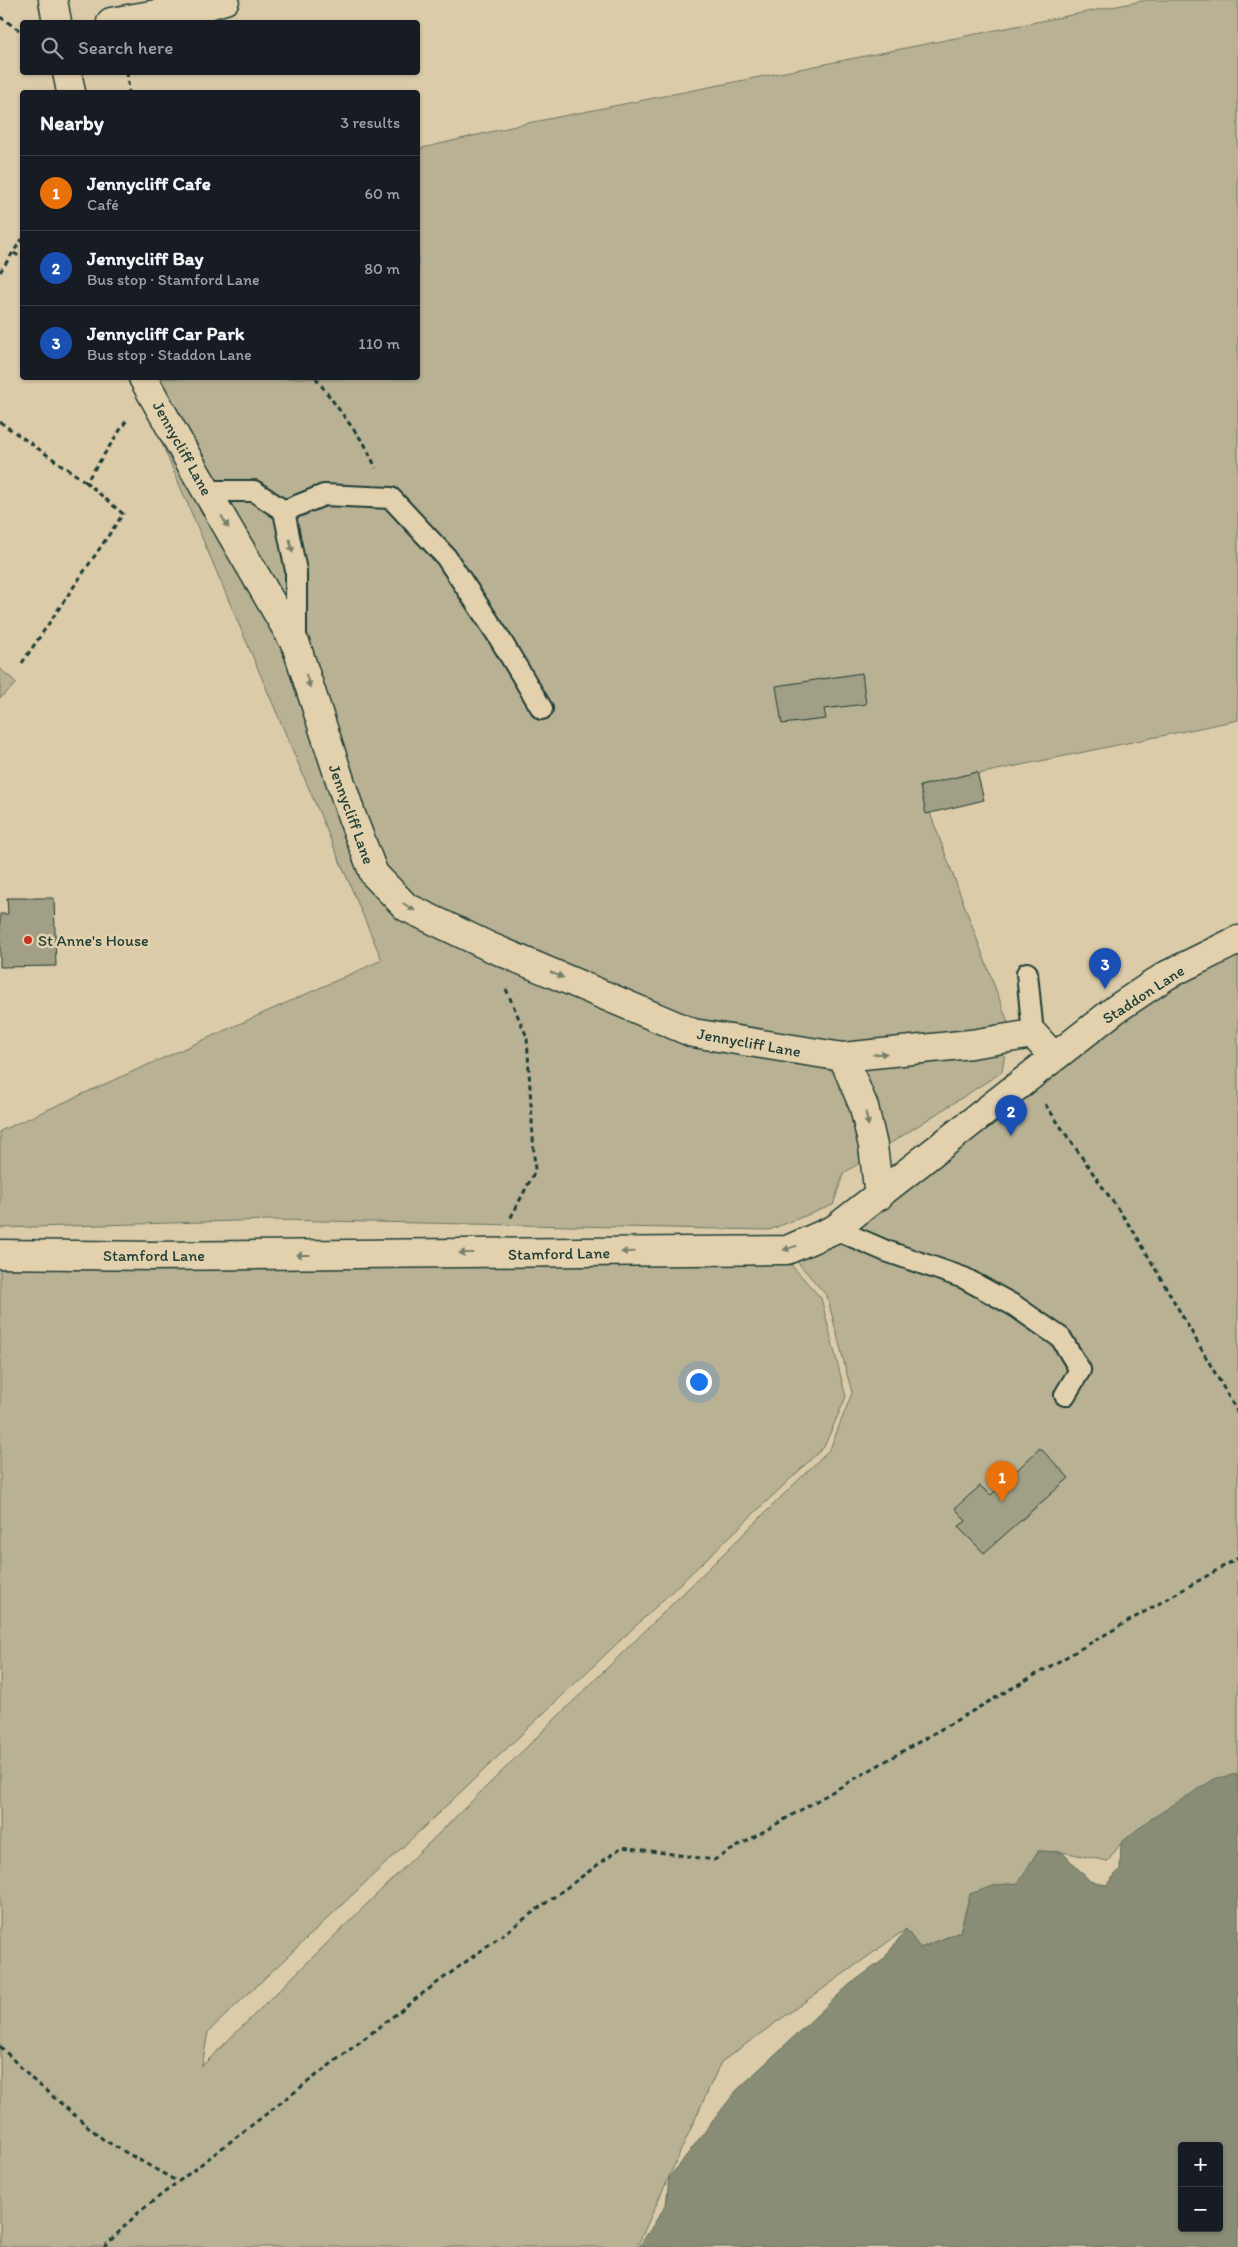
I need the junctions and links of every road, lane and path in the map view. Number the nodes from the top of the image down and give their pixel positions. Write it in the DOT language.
graph roads {
  1 [pos="53,0"];
  2 [pos="225,0"];
  3 [pos="0,17"];
  4 [pos="57,20"];
  5 [pos="123,20"];
  6 [pos="20,31"];
  7 [pos="68,75"];
  8 [pos="127,75"];
  9 [pos="71,90"];
  10 [pos="129,90"];
  11 [pos="20,242"];
  12 [pos="14,253"];
  13 [pos="20,257"];
  14 [pos="0,272"];
  15 [pos="144,380"];
  16 [pos="317,380"];
  17 [pos="130,414"];
  18 [pos="0,422"];
  19 [pos="86,482"];
  20 [pos="207,492"];
  21 [pos="391,498"];
  22 [pos="284,511"];
  23 [pos="296,645"];
  24 [pos="22,662"];
  25 [pos="542,709"];
  26 [pos="1238,940"];
  27 [pos="488,946"];
  28 [pos="1027,973"];
  29 [pos="1033,1034"];
  30 [pos="844,1057"];
  31 [pos="1054,1057"];
  32 [pos="1027,1078"];
  33 [pos="879,1196"];
  34 [pos="835,1229"];
  35 [pos="492,1253"];
  36 [pos="0,1254"];
  37 [pos="1065,1395"];
  38 [pos="1238,1413"];
  39 [pos="1238,1558"];
  40 [pos="0,2046"];
  41 [pos="178,2182"];
  42 [pos="104,2247"];
  1 -- 4 [label="street"];
  2 -- 5 [label="street"];
  3 -- 6 [label="path"];
  7 -- 9 [label="street"];
  8 -- 10 [label="path"];
  11 -- 12 [label="path"];
  12 -- 13 [label="path"];
  12 -- 14 [label="path"];
  15 -- 20 [label="street, Jennycliff Lane"];
  16 -- 21 [label="path"];
  17 -- 19 [label="path"];
  18 -- 19 [label="path"];
  19 -- 24 [label="path"];
  20 -- 22 [label="lane"];
  20 -- 23 [label="street, Jennycliff Lane, one-way"];
  21 -- 22 [label="lane"];
  21 -- 25 [label="lane"];
  22 -- 23 [label="lane, one-way"];
  23 -- 27 [label="street, Jennycliff Lane, one-way"];
  26 -- 31 [label="street, Staddon Lane"];
  27 -- 30 [label="street, Jennycliff Lane, one-way"];
  27 -- 35 [label="path"];
  28 -- 29 [label="lane"];
  30 -- 29 [label="street, Jennycliff Lane, one-way"];
  29 -- 31 [label="street"];
  30 -- 33 [label="street, one-way"];
  31 -- 32 [label="street, Stamford Lane"];
  32 -- 33 [label="street, Stamford Lane"];
  32 -- 38 [label="path"];
  33 -- 34 [label="street, Stamford Lane"];
  34 -- 35 [label="street, Stamford Lane, one-way"];
  34 -- 37 [label="lane"];
  35 -- 36 [label="street, Stamford Lane, one-way"];
  39 -- 41 [label="path"];
  40 -- 41 [label="path"];
  41 -- 42 [label="path"];
}
